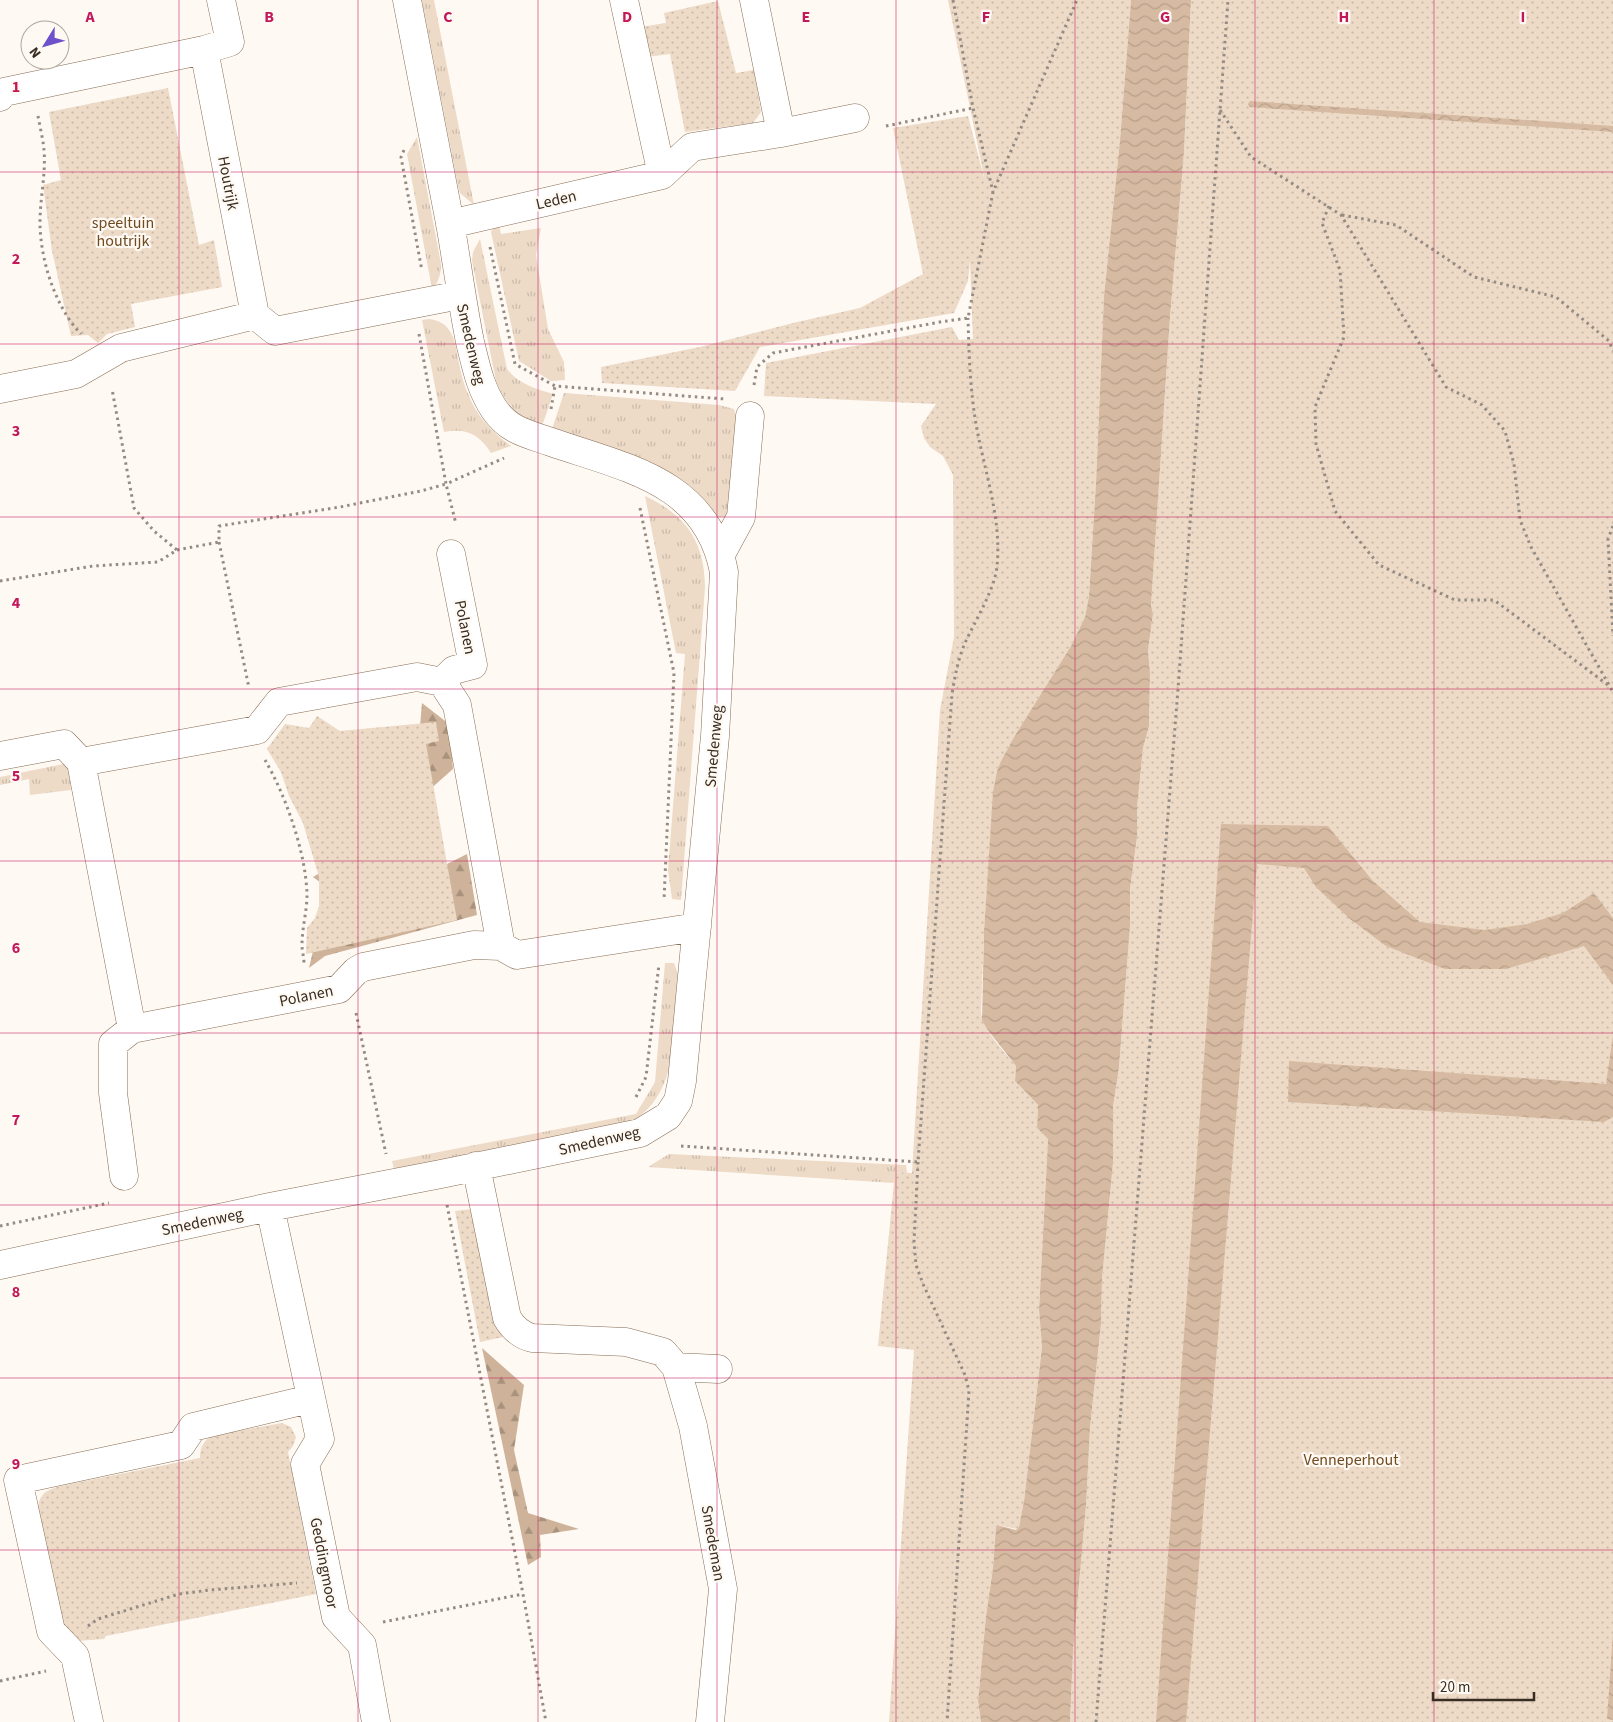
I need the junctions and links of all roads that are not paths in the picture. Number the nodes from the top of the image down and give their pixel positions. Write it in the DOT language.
graph roads {
  1 [pos="221,0"];
  2 [pos="406,0"];
  3 [pos="624,0"];
  4 [pos="754,0"];
  5 [pos="204,50"];
  6 [pos="0,97"];
  7 [pos="856,118"];
  8 [pos="780,133"];
  9 [pos="662,175"];
  10 [pos="450,224"];
  11 [pos="460,295"];
  12 [pos="255,315"];
  13 [pos="0,389"];
  14 [pos="745,403"];
  15 [pos="451,554"];
  16 [pos="721,554"];
  17 [pos="442,682"];
  18 [pos="0,756"];
  19 [pos="82,762"];
  20 [pos="697,926"];
  21 [pos="501,946"];
  22 [pos="132,1029"];
  23 [pos="476,1166"];
  24 [pos="124,1176"];
  25 [pos="270,1207"];
  26 [pos="0,1265"];
  27 [pos="676,1367"];
  28 [pos="718,1370"];
  29 [pos="310,1399"];
  30 [pos="9,1482"];
  31 [pos="88,1722"];
  32 [pos="376,1722"];
  33 [pos="710,1722"];
  1 -- 5 [label="street"];
  2 -- 10 [label="street, Smedenweg"];
  3 -- 9 [label="street"];
  4 -- 8 [label="street"];
  5 -- 6 [label="street"];
  5 -- 12 [label="street, Houtrijk"];
  7 -- 8 [label="street"];
  8 -- 9 [label="street"];
  9 -- 10 [label="street, Leden"];
  10 -- 11 [label="street, Smedenweg"];
  11 -- 12 [label="street"];
  11 -- 16 [label="street, Smedenweg"];
  12 -- 13 [label="street"];
  14 -- 16 [label="street"];
  15 -- 17 [label="street, Polanen"];
  16 -- 20 [label="street, Smedenweg"];
  17 -- 19 [label="street"];
  17 -- 21 [label="street"];
  18 -- 19 [label="street"];
  19 -- 22 [label="street"];
  20 -- 21 [label="street, Polanen"];
  20 -- 23 [label="street, Smedenweg"];
  21 -- 22 [label="street, Polanen"];
  22 -- 24 [label="street, Polanen"];
  23 -- 25 [label="street, Smedenweg"];
  23 -- 27 [label="street"];
  25 -- 26 [label="street, Smedenweg"];
  25 -- 29 [label="street, Geddingmoor"];
  27 -- 28 [label="street"];
  27 -- 33 [label="street, Smedeman"];
  29 -- 30 [label="street"];
  29 -- 32 [label="street, Geddingmoor"];
  30 -- 31 [label="street"];
}
